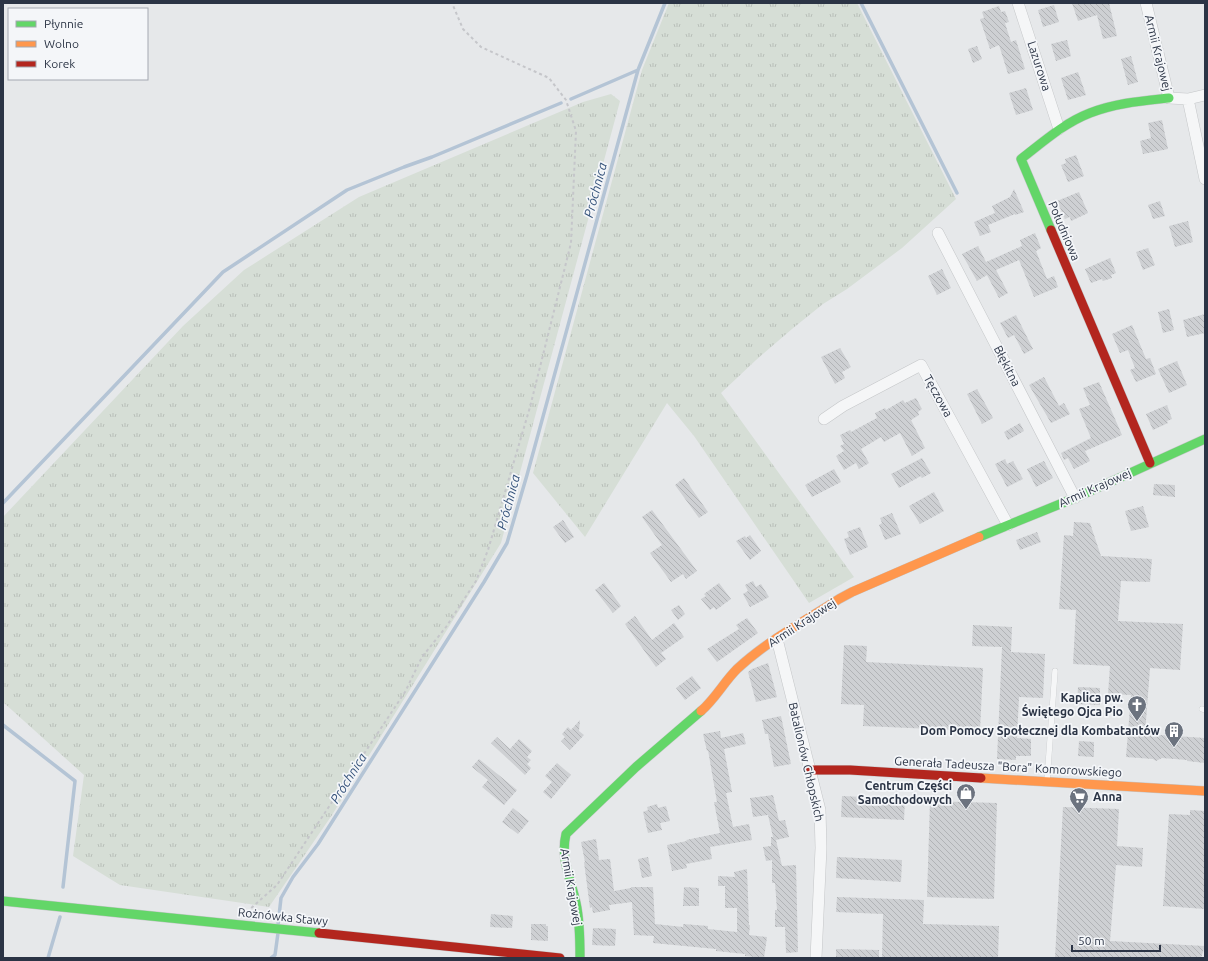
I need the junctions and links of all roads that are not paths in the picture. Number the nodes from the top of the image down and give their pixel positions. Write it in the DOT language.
graph roads {
  1 [pos="1018,3"];
  2 [pos="1146,3"];
  3 [pos="1205,95"];
  4 [pos="1169,98"];
  5 [pos="1188,99"];
  6 [pos="1059,129"];
  7 [pos="1205,179"];
  8 [pos="938,233"];
  9 [pos="824,419"];
  10 [pos="1205,439"];
  11 [pos="1150,463"];
  12 [pos="1075,498"];
  13 [pos="1008,524"];
  14 [pos="777,639"];
  15 [pos="1055,671"];
  16 [pos="809,770"];
  17 [pos="1047,782"];
  18 [pos="1205,791"];
  19 [pos="3,901"];
  20 [pos="532,957"];
  21 [pos="560,958"];
  22 [pos="580,958"];
  23 [pos="816,958"];
  1 -- 6 [label="street, Lazurowa"];
  2 -- 4 [label="street, Armii Krajowej"];
  3 -- 5 [label="street"];
  4 -- 5 [label="street, Armii Krajowej"];
  4 -- 6 [label="street, Południowa"];
  5 -- 7 [label="street, Armii Krajowej"];
  6 -- 11 [label="street, Południowa"];
  8 -- 12 [label="street, Błękitna"];
  9 -- 13 [label="street, Tęczowa"];
  10 -- 11 [label="street, Armii Krajowej"];
  11 -- 12 [label="street, Armii Krajowej"];
  12 -- 13 [label="street, Armii Krajowej"];
  13 -- 14 [label="street, Armii Krajowej"];
  14 -- 16 [label="street, Batalionów Chłopskich"];
  14 -- 22 [label="street, Armii Krajowej"];
  15 -- 17 [label="lane"];
  16 -- 17 [label="street, Generała Tadeusza \"Bora\" Komorowskiego"];
  16 -- 23 [label="street, Batalionów Chłopskich"];
  17 -- 18 [label="street, Generała Tadeusza \"Bora\" Komorowskiego"];
  19 -- 20 [label="street, Rożnówka Stawy"];
  20 -- 21 [label="street, Rożnówka Stawy"];
}
